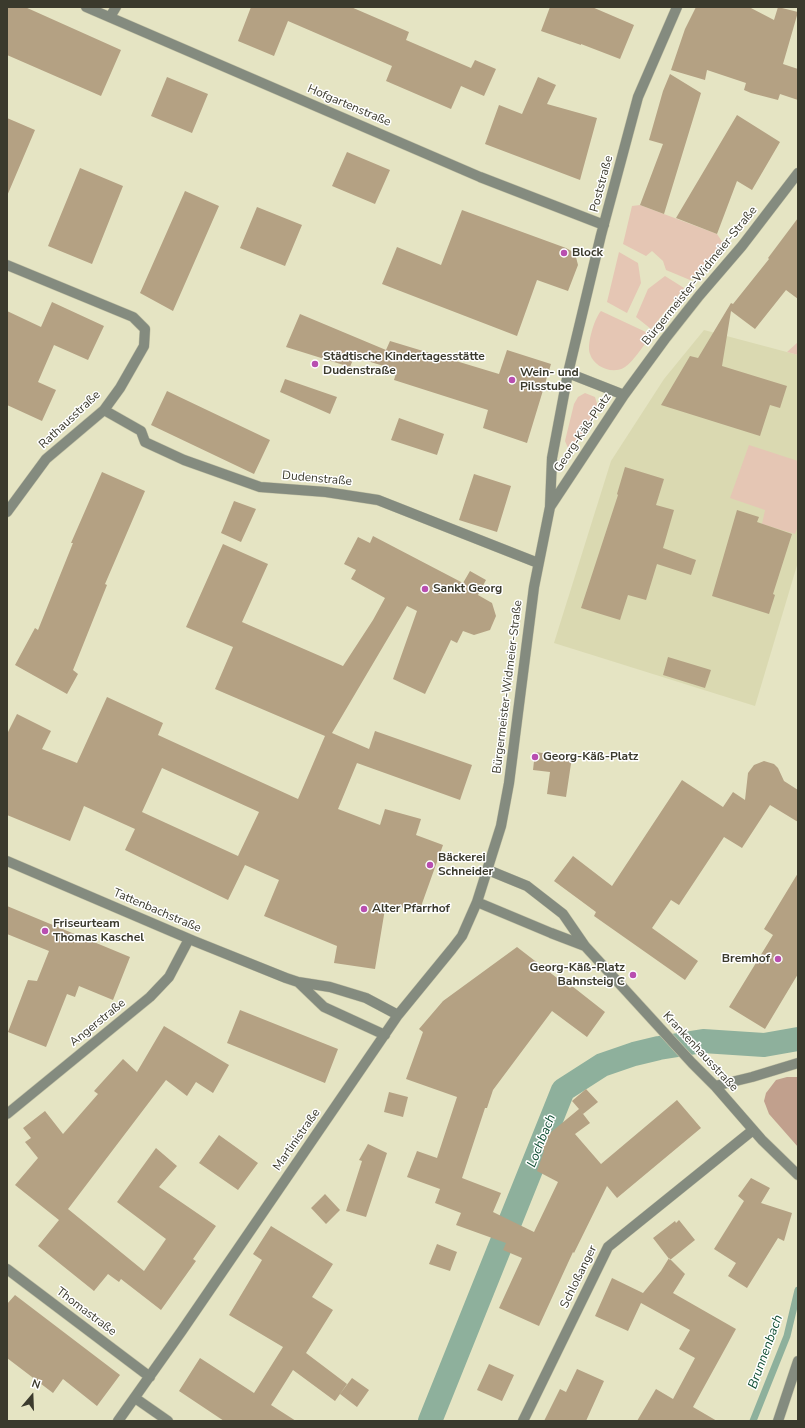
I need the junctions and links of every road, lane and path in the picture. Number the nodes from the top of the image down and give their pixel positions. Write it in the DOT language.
graph roads {
  1 [pos="86,7"];
  2 [pos="116,7"];
  3 [pos="677,7"];
  4 [pos="110,17"];
  5 [pos="798,173"];
  6 [pos="604,225"];
  7 [pos="7,265"];
  8 [pos="568,373"];
  9 [pos="624,396"];
  10 [pos="104,410"];
  11 [pos="550,506"];
  12 [pos="7,512"];
  13 [pos="538,563"];
  14 [pos="7,861"];
  15 [pos="488,870"];
  16 [pos="478,902"];
  17 [pos="189,939"];
  18 [pos="585,946"];
  19 [pos="298,982"];
  20 [pos="398,1015"];
  21 [pos="385,1035"];
  22 [pos="798,1063"];
  23 [pos="715,1086"];
  24 [pos="7,1114"];
  25 [pos="753,1130"];
  26 [pos="798,1175"];
  27 [pos="7,1269"];
  28 [pos="798,1361"];
  29 [pos="150,1376"];
  30 [pos="135,1398"];
  31 [pos="118,1421"];
  32 [pos="168,1421"];
  33 [pos="523,1421"];
  34 [pos="778,1421"];
  1 -- 4 [label="street, Hofgartenstraße"];
  2 -- 4 [label="street"];
  3 -- 6 [label="street, Poststraße"];
  4 -- 6 [label="street, Hofgartenstraße"];
  5 -- 9 [label="street, Bürgermeister-Widmeier-Straße"];
  6 -- 8 [label="street, Poststraße"];
  7 -- 10 [label="street, Rathausstraße"];
  8 -- 9 [label="street, Georg-Käß-Platz"];
  8 -- 11 [label="street, Georg-Käß-Platz"];
  9 -- 11 [label="street, Georg-Käß-Platz"];
  10 -- 12 [label="street, Rathausstraße"];
  10 -- 13 [label="street, Dudenstraße"];
  11 -- 13 [label="street, Bürgermeister-Widmeier-Straße"];
  13 -- 15 [label="street, Bürgermeister-Widmeier-Straße"];
  14 -- 17 [label="street, Tattenbachstraße"];
  15 -- 16 [label="street, Martinistraße"];
  15 -- 18 [label="street, Krankenhausstraße"];
  16 -- 18 [label="street, Krankenhausstraße"];
  16 -- 20 [label="street, Martinistraße"];
  17 -- 19 [label="street, Tattenbachstraße"];
  17 -- 24 [label="street, Angerstraße"];
  18 -- 23 [label="street, Krankenhausstraße"];
  19 -- 20 [label="street, Tattenbachstraße"];
  19 -- 21 [label="street, Tattenbachstraße"];
  20 -- 21 [label="street, Martinistraße"];
  21 -- 29 [label="street, Martinistraße"];
  22 -- 23 [label="street"];
  23 -- 25 [label="street, Krankenhausstraße"];
  25 -- 26 [label="street, Krankenhausstraße"];
  25 -- 33 [label="street, Schloßanger"];
  27 -- 29 [label="street, Thomastraße"];
  28 -- 34 [label="street"];
  29 -- 30 [label="street, Martinistraße"];
  30 -- 31 [label="street, Martinistraße"];
  30 -- 32 [label="street"];
}
